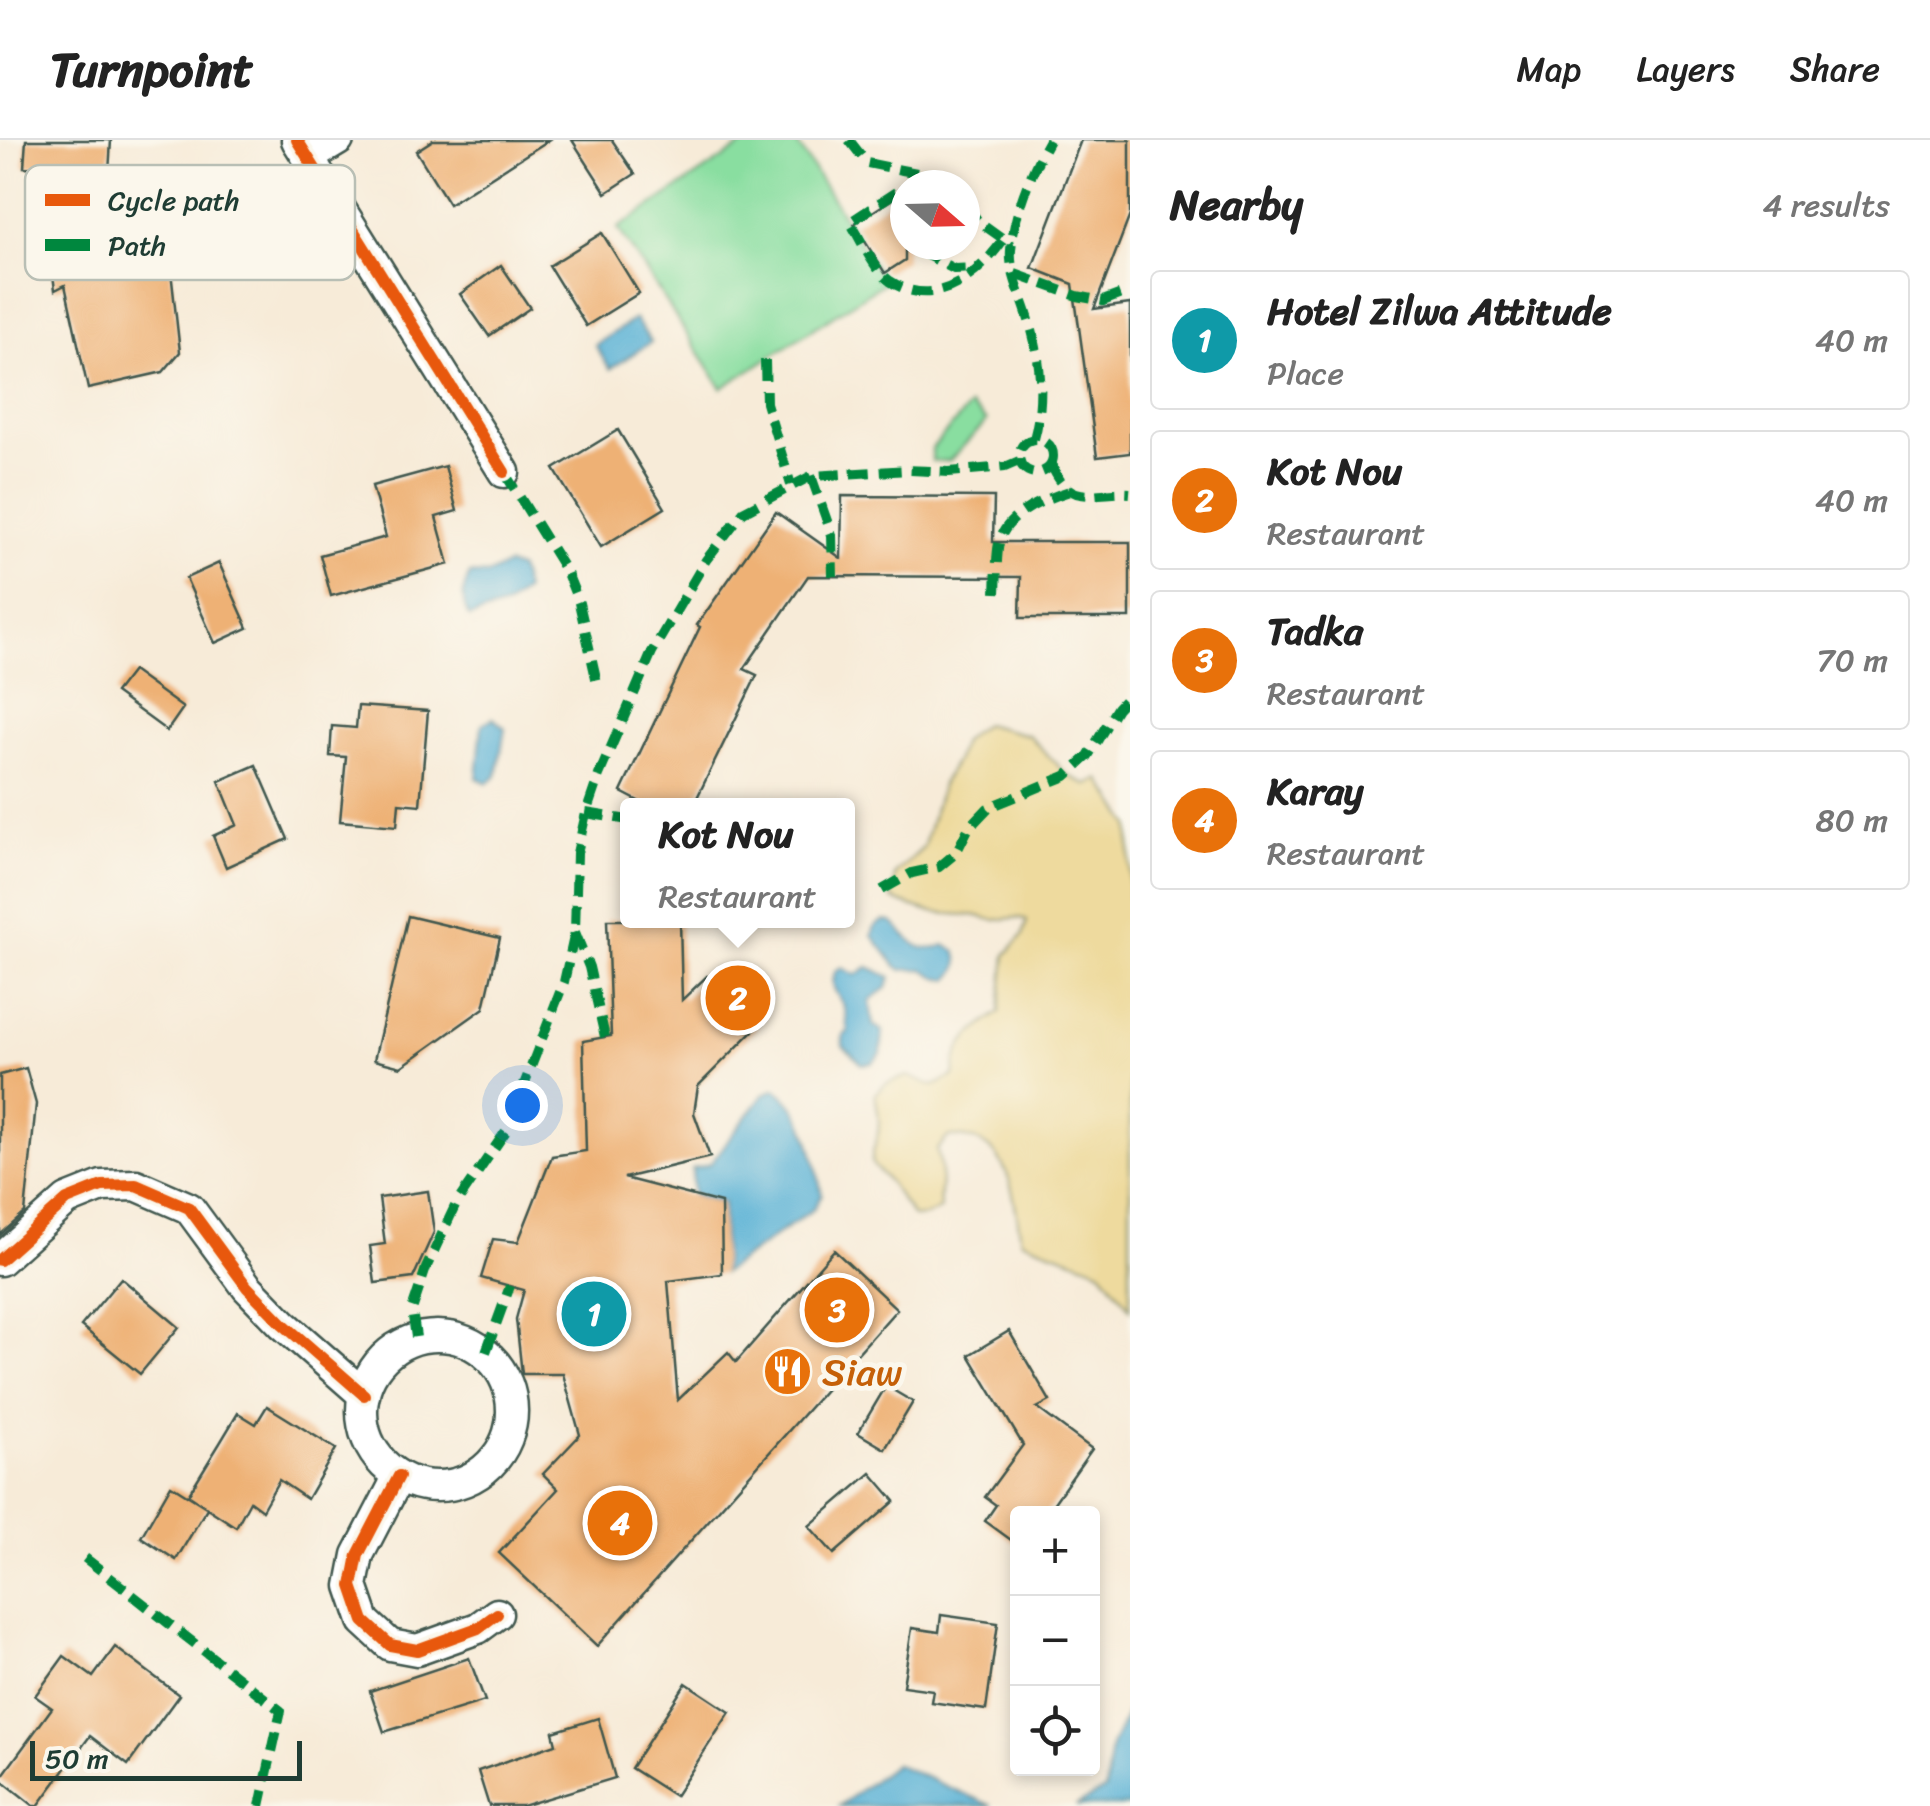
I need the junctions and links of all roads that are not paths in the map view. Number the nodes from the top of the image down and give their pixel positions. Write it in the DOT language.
graph roads {
  1 [pos="338,140"];
  2 [pos="302,149"];
  3 [pos="355,234"];
  4 [pos="504,472"];
  5 [pos="0,1260"];
  6 [pos="364,1395"];
  7 [pos="398,1476"];
  8 [pos="497,1614"];
  1 -- 2 [label="street"];
  3 -- 4 [label="street"];
  5 -- 6 [label="street"];
  6 -- 7 [label="street"];
  6 -- 7 [label="street"];
  7 -- 8 [label="street"];
}
